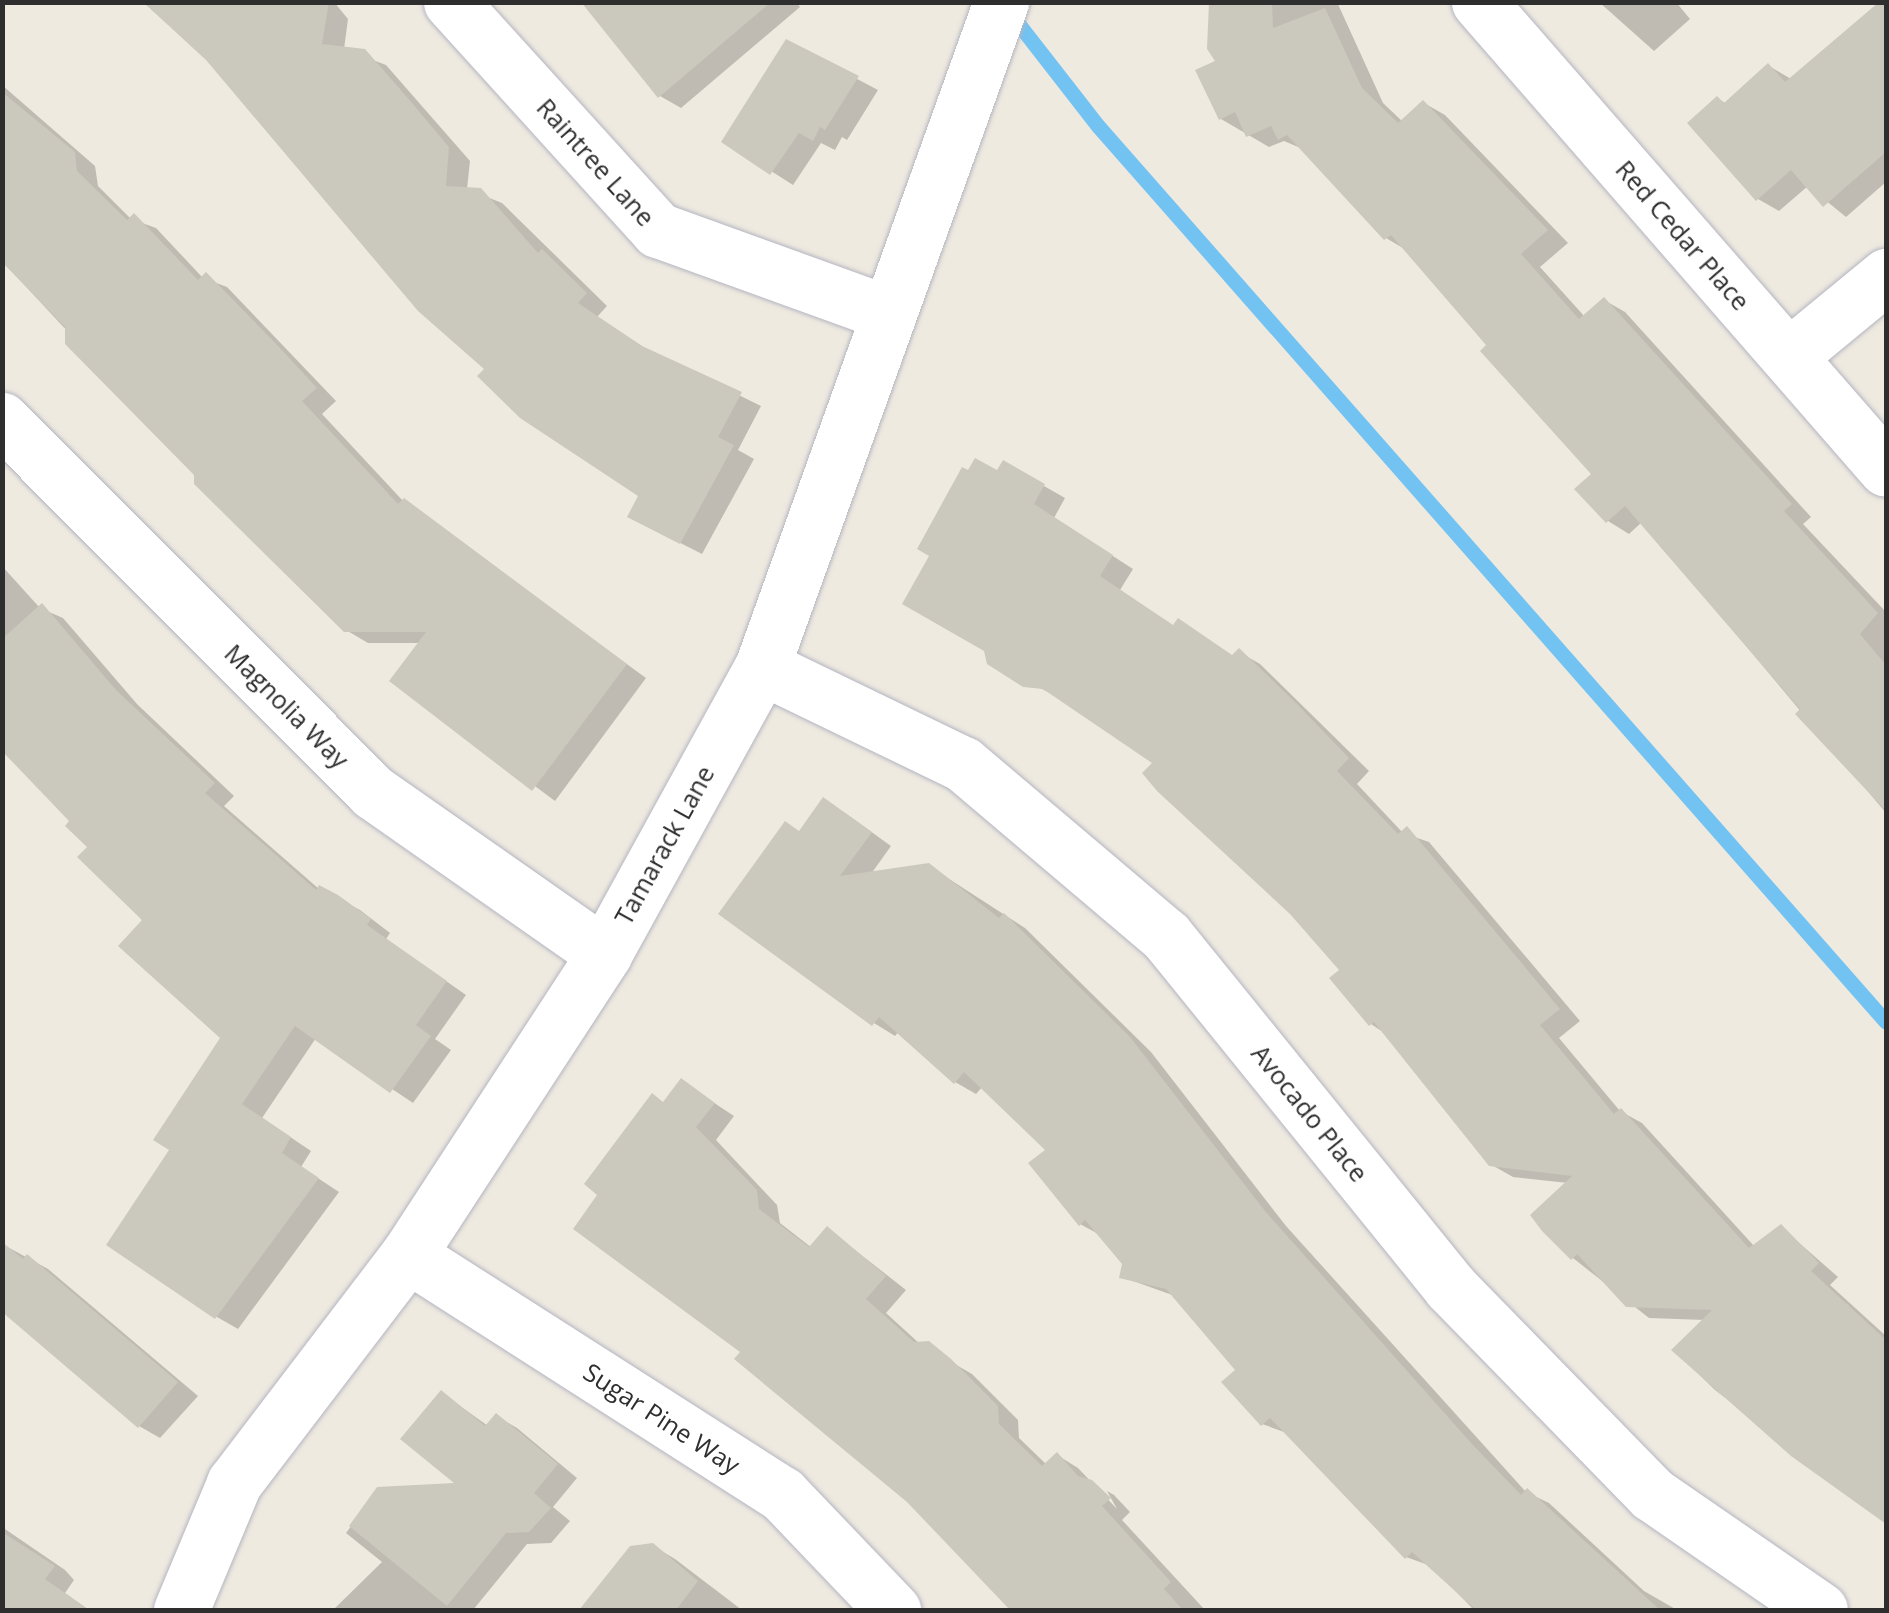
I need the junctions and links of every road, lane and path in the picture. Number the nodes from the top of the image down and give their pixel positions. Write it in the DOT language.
graph roads {
  1 [pos="450,2"];
  2 [pos="1000,2"];
  3 [pos="1478,2"];
  4 [pos="1886,276"];
  5 [pos="887,313"];
  6 [pos="1790,356"];
  7 [pos="2,420"];
  8 [pos="1886,469"];
  9 [pos="762,667"];
  10 [pos="604,954"];
  11 [pos="408,1255"];
  12 [pos="181,1610"];
  13 [pos="893,1610"];
  14 [pos="1820,1610"];
  1 -- 5 [label="street, Raintree Lane"];
  2 -- 5 [label="street, Tamarack Lane"];
  3 -- 6 [label="street, Red Cedar Place"];
  4 -- 6 [label="street"];
  5 -- 9 [label="street, Tamarack Lane"];
  6 -- 8 [label="street, Red Cedar Place"];
  7 -- 10 [label="street, Magnolia Way"];
  9 -- 10 [label="street, Tamarack Lane"];
  9 -- 14 [label="street, Avocado Place"];
  10 -- 11 [label="street, Tamarack Lane"];
  11 -- 12 [label="street, Tamarack Lane"];
  11 -- 13 [label="street, Sugar Pine Way"];
}
